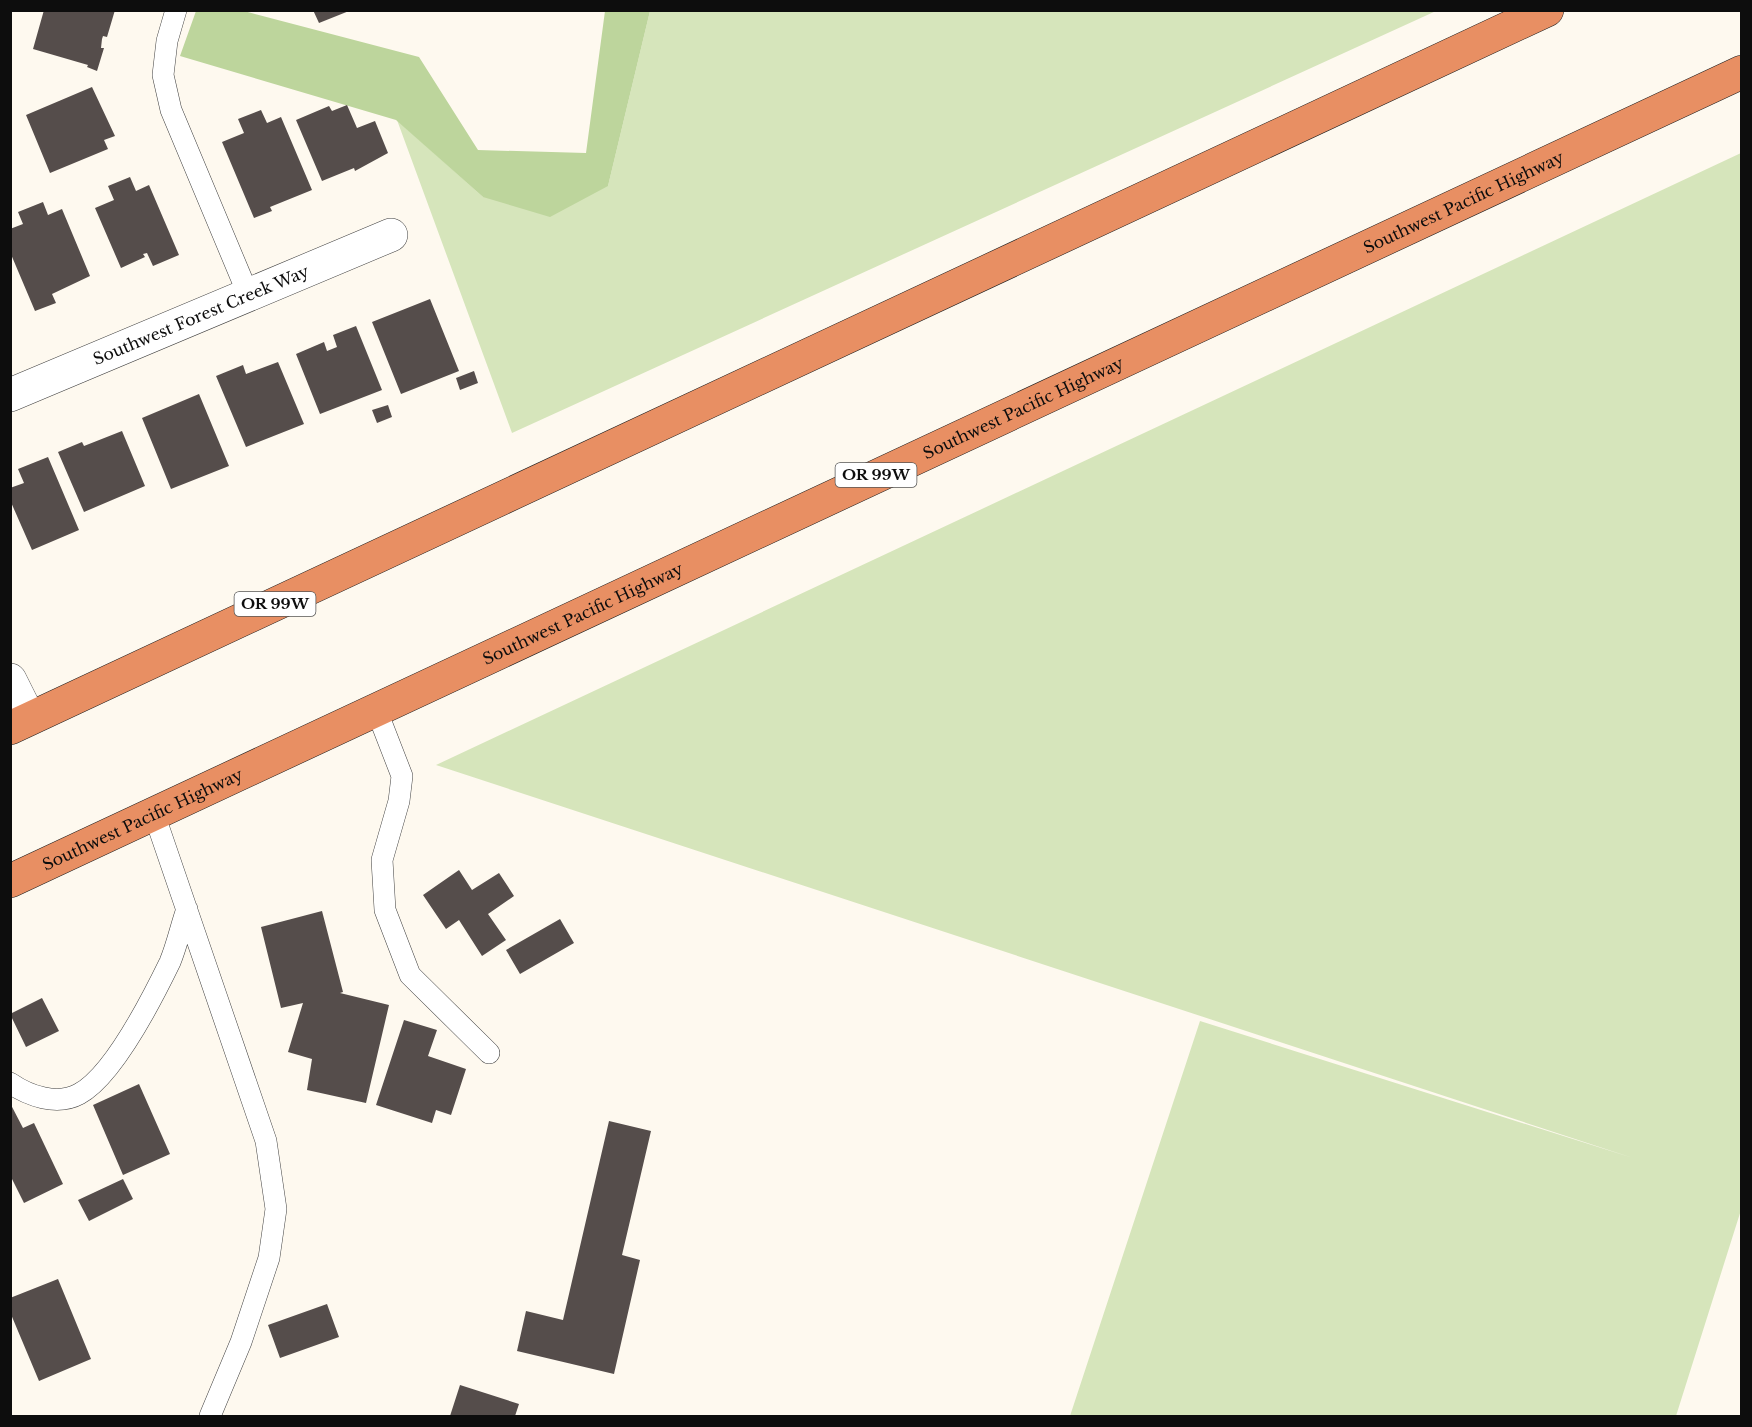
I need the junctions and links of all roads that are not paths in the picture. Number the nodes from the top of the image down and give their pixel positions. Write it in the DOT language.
graph roads {
  1 [pos="176,10"];
  2 [pos="1547,10"];
  3 [pos="1742,72"];
  4 [pos="391,235"];
  5 [pos="249,294"];
  6 [pos="10,395"];
  7 [pos="10,680"];
  8 [pos="376,709"];
  9 [pos="20,723"];
  10 [pos="154,814"];
  11 [pos="10,880"];
  12 [pos="187,909"];
  13 [pos="489,1053"];
  14 [pos="10,1083"];
  15 [pos="210,1416"];
  1 -- 5 [label="lane"];
  2 -- 9 [label="highway, OR 99W"];
  3 -- 8 [label="highway, Southwest Pacific Highway / OR 99W"];
  4 -- 5 [label="street, Southwest Forest Creek Way"];
  5 -- 6 [label="street, Southwest Forest Creek Way"];
  7 -- 9 [label="street"];
  8 -- 10 [label="highway, Southwest Pacific Highway / OR 99W"];
  8 -- 13 [label="lane"];
  10 -- 11 [label="highway, Southwest Pacific Highway / OR 99W"];
  10 -- 12 [label="lane"];
  12 -- 14 [label="lane"];
  12 -- 15 [label="lane"];
}
